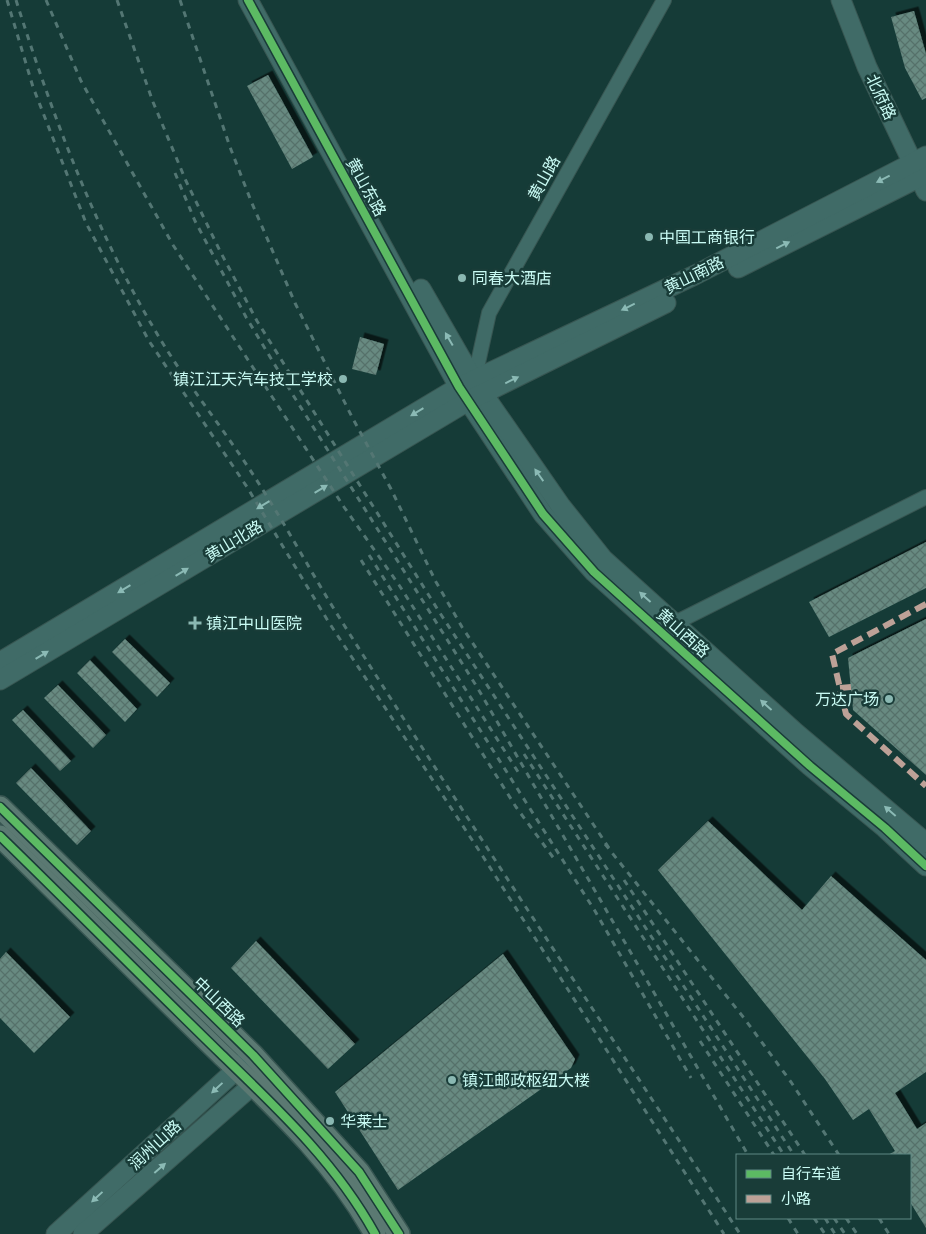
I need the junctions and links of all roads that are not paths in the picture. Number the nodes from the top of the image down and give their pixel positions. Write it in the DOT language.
graph roads {
  1 [pos="248,0"];
  2 [pos="258,0"];
  3 [pos="664,0"];
  4 [pos="841,0"];
  5 [pos="852,0"];
  6 [pos="922,170"];
  7 [pos="471,391"];
  8 [pos="926,498"];
  9 [pos="675,623"];
  10 [pos="0,662"];
  11 [pos="0,680"];
  12 [pos="0,807"];
  13 [pos="0,836"];
  14 [pos="926,843"];
  15 [pos="926,866"];
  16 [pos="245,1062"];
  17 [pos="261,1078"];
  18 [pos="87,1228"];
  19 [pos="56,1234"];
  20 [pos="375,1234"];
  21 [pos="399,1234"];
  1 -- 7 [label="street, 黄山东路"];
  7 -- 2 [label="street, 黄山东路, one-way"];
  3 -- 7 [label="street, 黄山路"];
  4 -- 6 [label="street, 北府路"];
  5 -- 6 [label="street, 北府路"];
  6 -- 7 [label="street, 黄山南路"];
  9 -- 7 [label="street, 黄山西路, one-way"];
  7 -- 10 [label="street, 黄山北路, one-way"];
  11 -- 7 [label="street, 黄山北路, one-way"];
  7 -- 15 [label="street, 黄山西路"];
  8 -- 9 [label="street"];
  14 -- 9 [label="street, 黄山西路, one-way"];
  12 -- 16 [label="main road, 中山西路"];
  13 -- 16 [label="main road, 中山西路"];
  16 -- 17 [label="main road, 中山西路"];
  16 -- 18 [label="street, 润州山路, one-way"];
  18 -- 17 [label="street, 润州山路, one-way"];
  17 -- 20 [label="main road, 中山西路"];
  17 -- 21 [label="main road, 中山西路"];
  18 -- 19 [label="street, 润州山路"];
}
